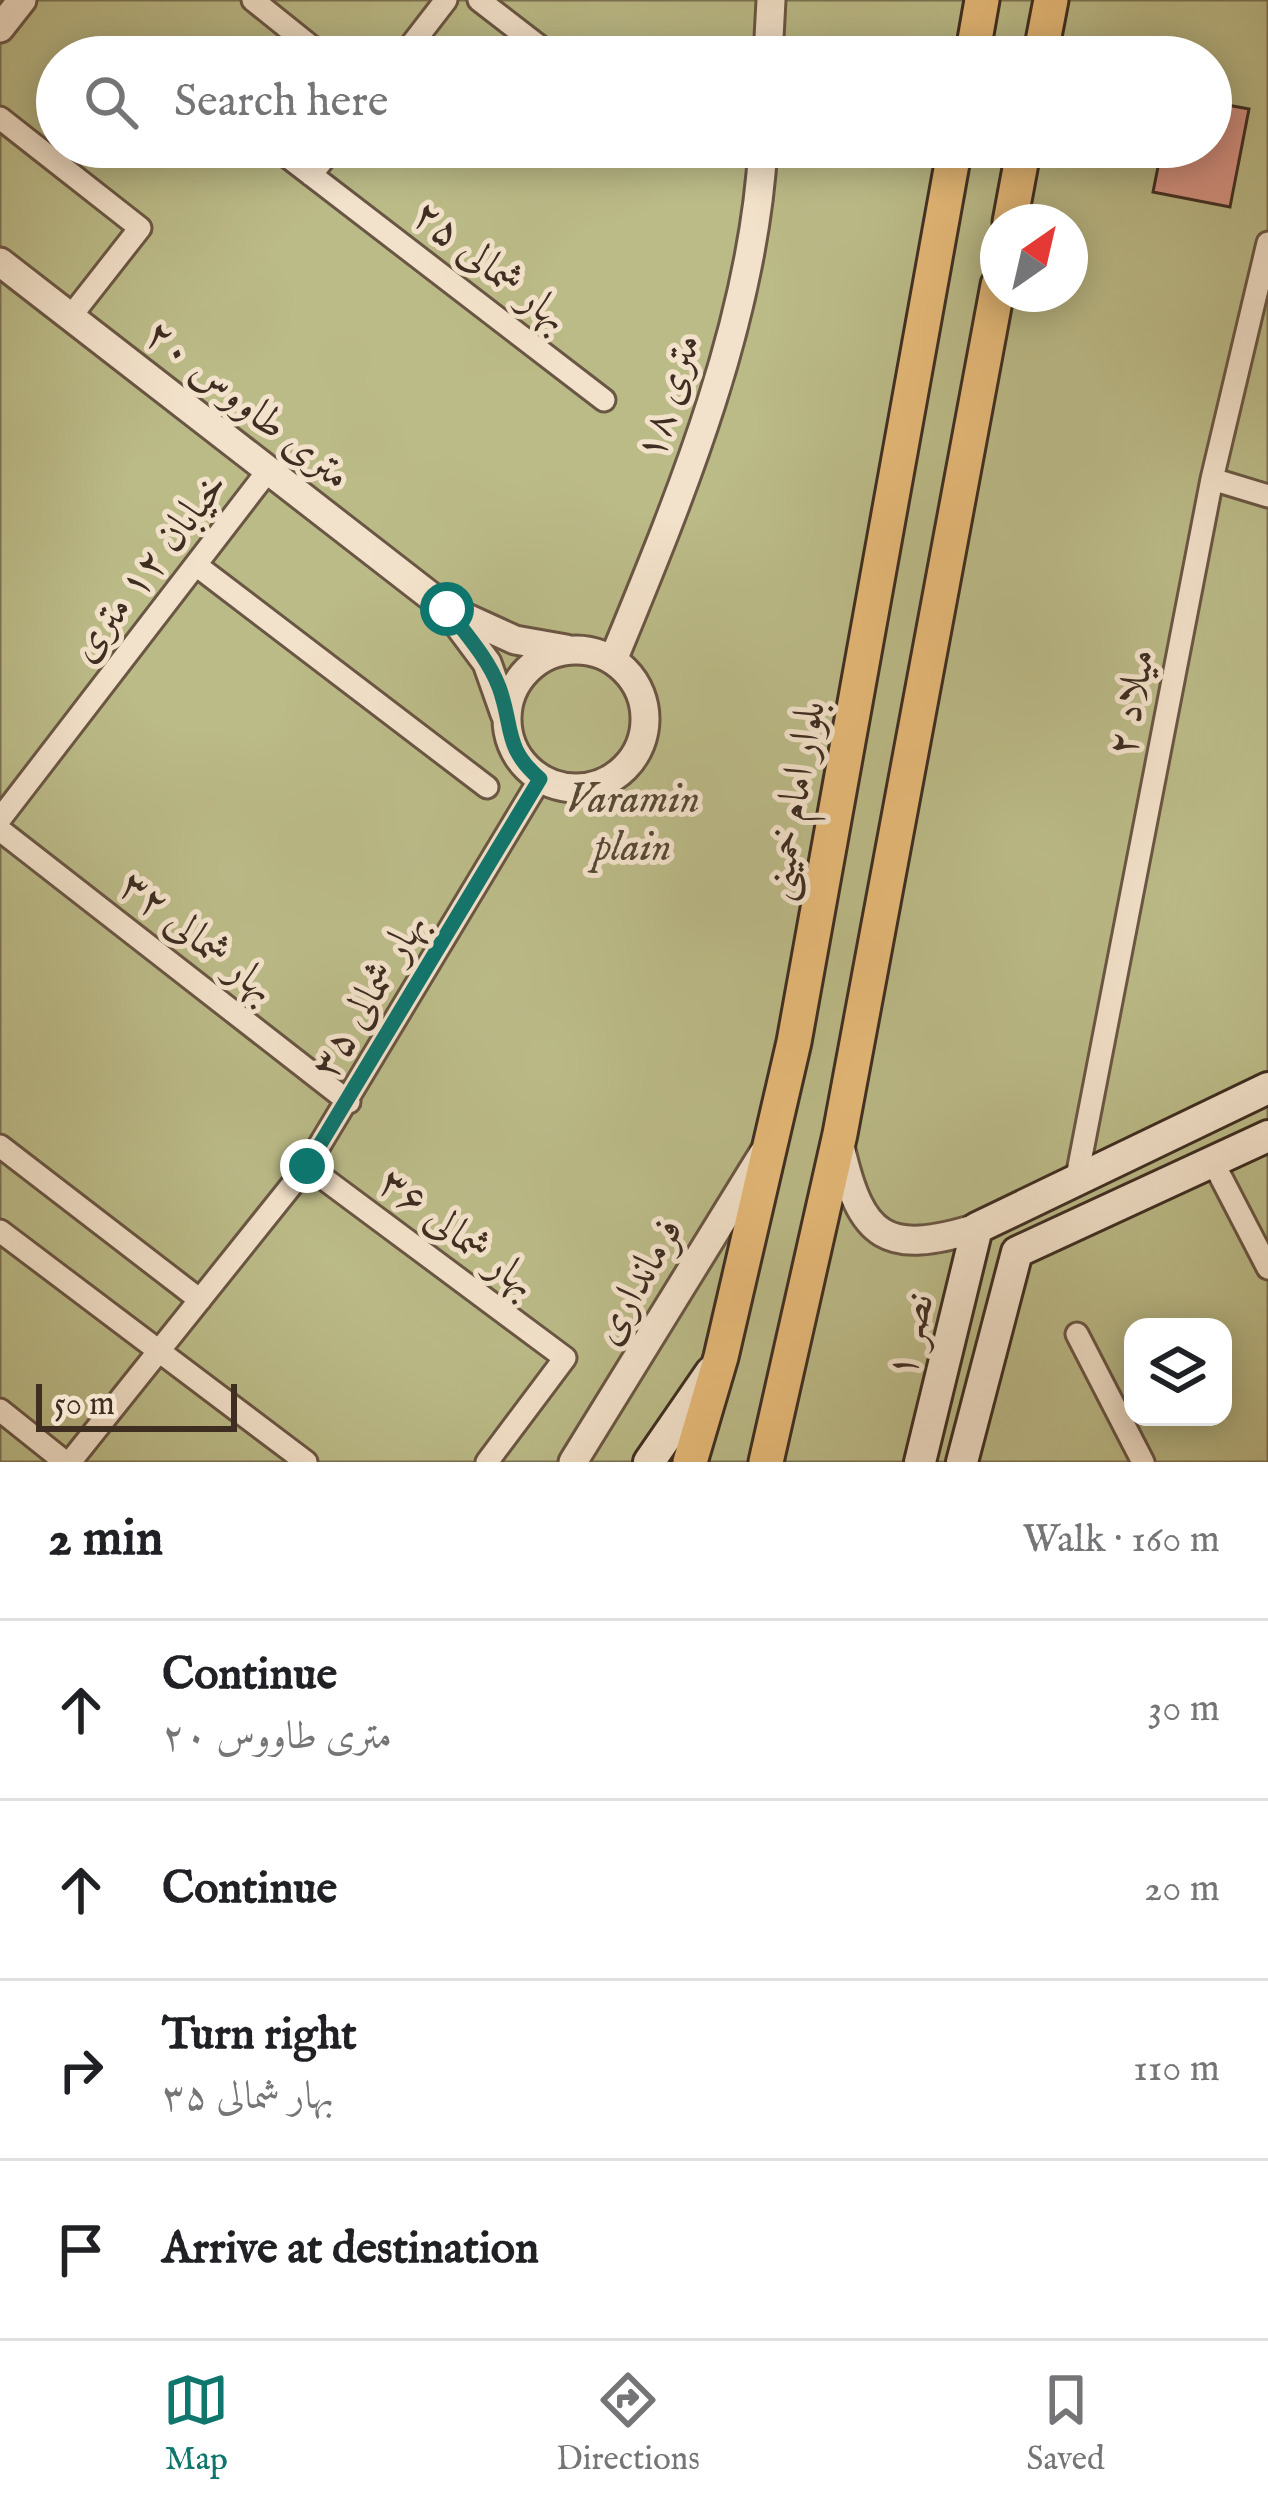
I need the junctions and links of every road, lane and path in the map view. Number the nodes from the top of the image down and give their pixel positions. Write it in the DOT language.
graph roads {
  1 [pos="22,0"];
  2 [pos="253,0"];
  3 [pos="446,0"];
  4 [pos="479,0"];
  5 [pos="771,0"];
  6 [pos="982,0"];
  7 [pos="1051,0"];
  8 [pos="0,28"];
  9 [pos="298,36"];
  10 [pos="418,36"];
  11 [pos="526,36"];
  12 [pos="769,36"];
  13 [pos="976,36"];
  14 [pos="1044,36"];
  15 [pos="0,118"];
  16 [pos="36,146"];
  17 [pos="64,168"];
  18 [pos="302,168"];
  19 [pos="316,168"];
  20 [pos="759,168"];
  21 [pos="951,168"];
  22 [pos="1020,168"];
  23 [pos="311,175"];
  24 [pos="1013,204"];
  25 [pos="1268,243"];
  26 [pos="0,262"];
  27 [pos="993,312"];
  28 [pos="71,316"];
  29 [pos="604,400"];
  30 [pos="267,472"];
  31 [pos="1212,479"];
  32 [pos="1268,496"];
  33 [pos="196,565"];
  34 [pos="447,609"];
  35 [pos="566,650"];
  36 [pos="613,660"];
  37 [pos="506,716"];
  38 [pos="540,779"];
  39 [pos="487,787"];
  40 [pos="0,819"];
  41 [pos="0,830"];
  42 [pos="1268,1088"];
  43 [pos="350,1102"];
  44 [pos="1268,1136"];
  45 [pos="772,1140"];
  46 [pos="839,1142"];
  47 [pos="0,1146"];
  48 [pos="1214,1162"];
  49 [pos="307,1166"];
  50 [pos="1077,1178"];
  51 [pos="977,1228"];
  52 [pos="0,1231"];
  53 [pos="1268,1268"];
  54 [pos="200,1300"];
  55 [pos="1077,1334"];
  56 [pos="160,1353"];
  57 [pos="721,1357"];
  58 [pos="0,1410"];
  59 [pos="68,1462"];
  60 [pos="305,1462"];
  61 [pos="487,1462"];
  62 [pos="573,1462"];
  63 [pos="650,1462"];
  64 [pos="689,1462"];
  65 [pos="766,1462"];
  66 [pos="920,1462"];
  67 [pos="962,1462"];
  68 [pos="1143,1462"];
  1 -- 8 [label="street"];
  2 -- 9 [label="street"];
  3 -- 10 [label="street"];
  4 -- 11 [label="street"];
  5 -- 12 [label="street"];
  6 -- 13 [label="main road"];
  7 -- 14 [label="main road"];
  15 -- 16 [label="street"];
  17 -- 28 [label="street"];
  18 -- 23 [label="street, بهار شمالی ۲۵"];
  19 -- 23 [label="street"];
  20 -- 36 [label="street, ۱۸ متری"];
  21 -- 45 [label="main road, بلوار امام خمینی"];
  22 -- 24 [label="main road"];
  23 -- 29 [label="street, بهار شمالی ۲۵"];
  25 -- 31 [label="street, میلاد ۲"];
  26 -- 28 [label="street, ۲۰ متری طاووس"];
  27 -- 46 [label="main road"];
  28 -- 30 [label="street, ۲۰ متری طاووس"];
  30 -- 33 [label="street, خیابان ۱۲ متری"];
  30 -- 34 [label="street, ۲۰ متری طاووس"];
  31 -- 32 [label="street"];
  31 -- 50 [label="street, میلاد ۲"];
  33 -- 39 [label="street"];
  33 -- 40 [label="street, خیابان ۱۲ متری"];
  34 -- 35 [label="street, ۲۰ متری طاووس"];
  34 -- 37 [label="street, ۲۰ متری طاووس"];
  35 -- 36 [label="street"];
  35 -- 37 [label="street"];
  36 -- 38 [label="street"];
  37 -- 38 [label="street"];
  38 -- 43 [label="street, بهار شمالی ۳۵"];
  41 -- 43 [label="street, بهار شمالی ۳۲"];
  42 -- 50 [label="main road"];
  43 -- 49 [label="street, بهار شمالی ۳۵"];
  44 -- 48 [label="main road"];
  45 -- 57 [label="main road, بلوار امام خمینی"];
  45 -- 62 [label="street, فرمانداری"];
  46 -- 51 [label="street"];
  46 -- 65 [label="main road"];
  47 -- 54 [label="street"];
  48 -- 53 [label="street"];
  48 -- 67 [label="main road, نصر ۱"];
  49 -- 54 [label="street, بهار شمالی ۳۵"];
  49 -- 61 [label="street, بهار شمالی ۳۶"];
  50 -- 51 [label="main road"];
  51 -- 66 [label="main road, نصر ۱"];
  52 -- 56 [label="street"];
  54 -- 56 [label="street, بهار شمالی ۳۵"];
  55 -- 68 [label="street"];
  56 -- 59 [label="street, بهار شمالی ۳۵"];
  56 -- 60 [label="street"];
  57 -- 63 [label="main road"];
  57 -- 64 [label="main road, بلوار امام خمینی"];
  58 -- 59 [label="street"];
}
